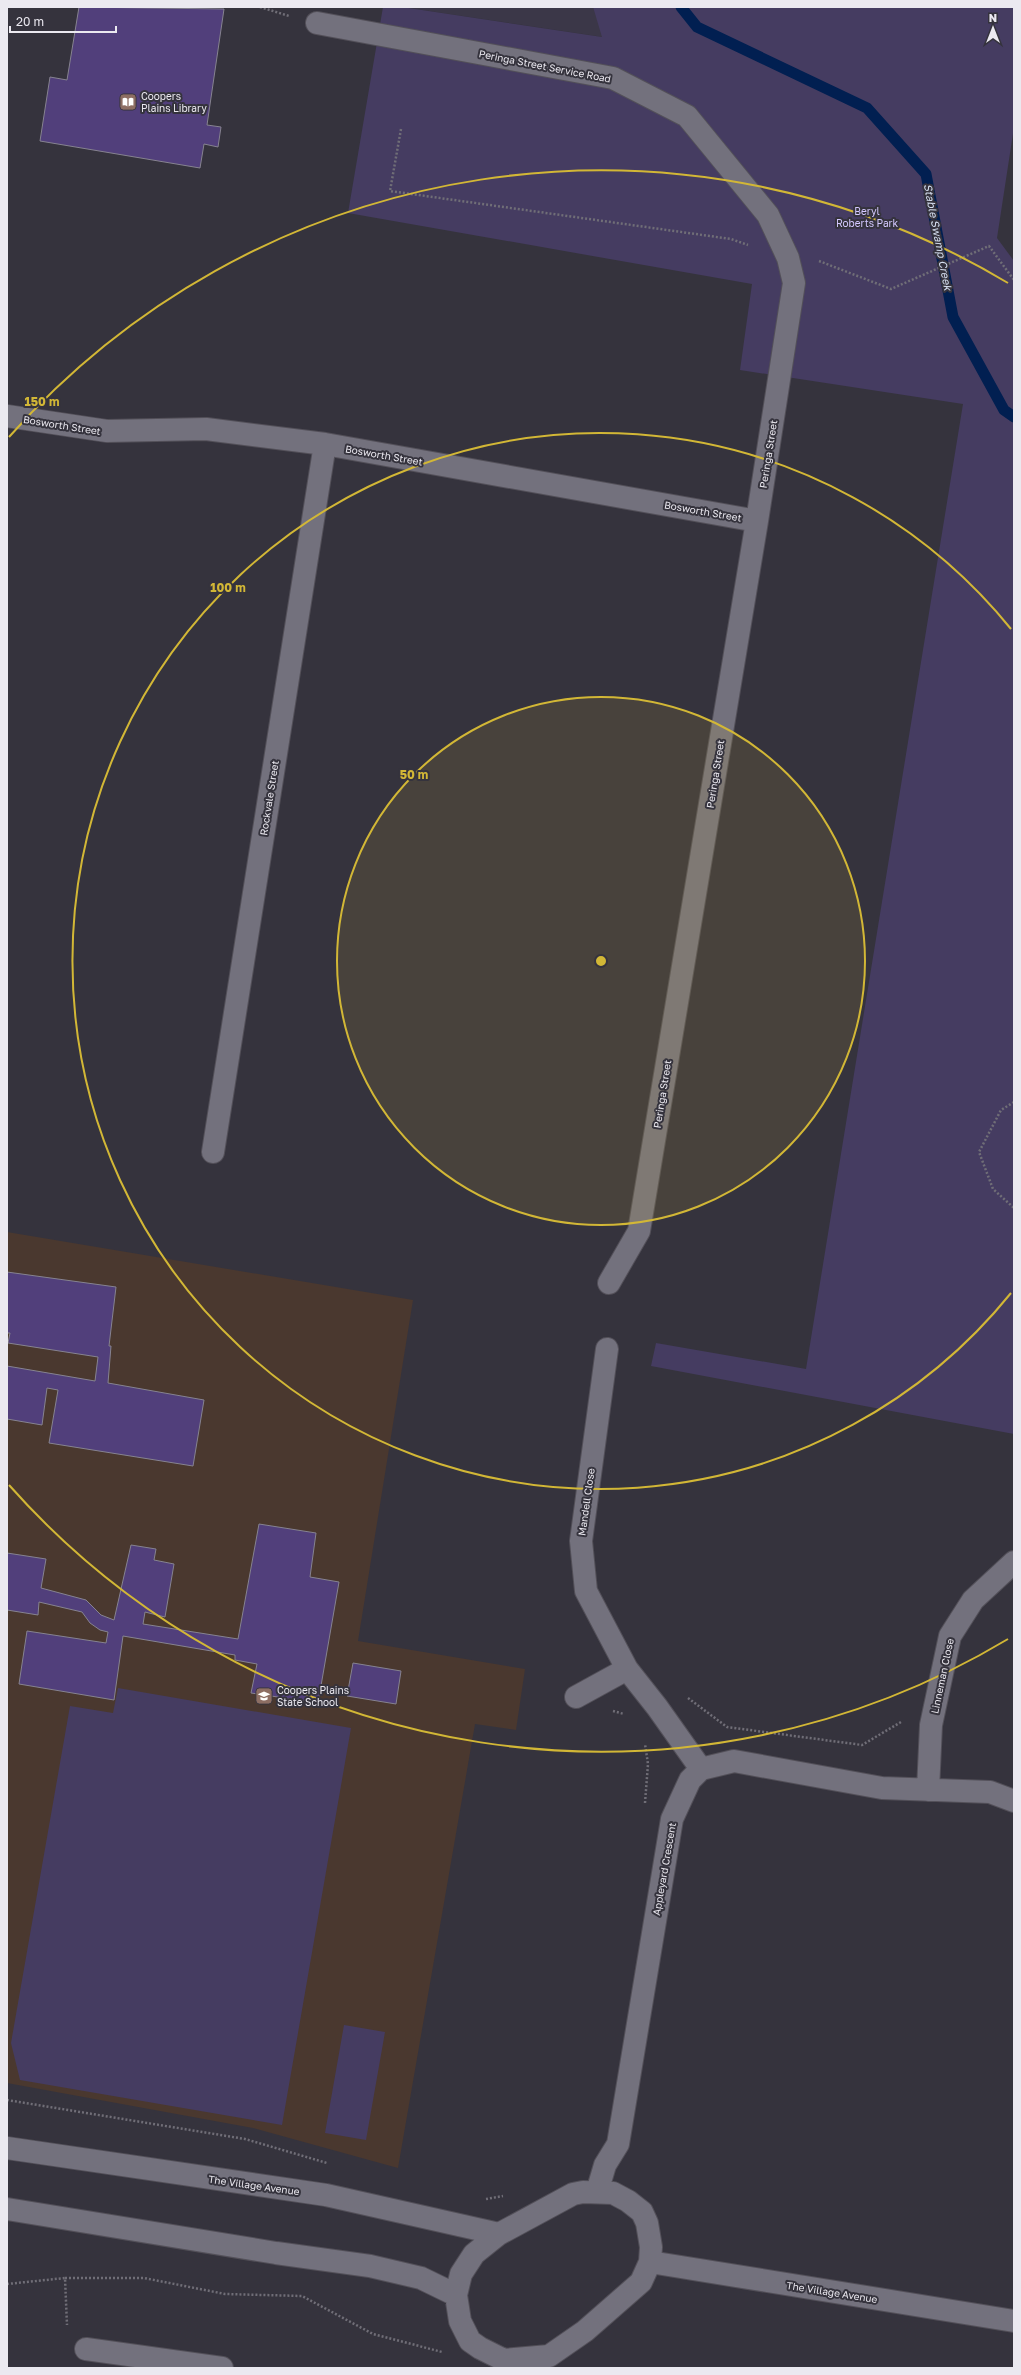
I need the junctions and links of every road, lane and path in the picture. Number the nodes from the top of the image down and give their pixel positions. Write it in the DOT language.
graph roads {
  1 [pos="317,23"];
  2 [pos="401,129"];
  3 [pos="753,249"];
  4 [pos="788,258"];
  5 [pos="811,258"];
  6 [pos="1014,280"];
  7 [pos="7,416"];
  8 [pos="325,444"];
  9 [pos="757,521"];
  10 [pos="1014,1102"];
  11 [pos="213,1152"];
  12 [pos="1014,1208"];
  13 [pos="609,1283"];
  14 [pos="607,1349"];
  15 [pos="1014,1562"];
  16 [pos="627,1669"];
  17 [pos="576,1697"];
  18 [pos="612,1710"];
  19 [pos="650,1714"];
  20 [pos="931,1725"];
  21 [pos="701,1768"];
  22 [pos="928,1790"];
  23 [pos="1014,1801"];
  24 [pos="644,1806"];
  25 [pos="7,2100"];
  26 [pos="7,2148"];
  27 [pos="333,2165"];
  28 [pos="597,2192"];
  29 [pos="504,2196"];
  30 [pos="483,2199"];
  31 [pos="7,2209"];
  32 [pos="499,2234"];
  33 [pos="650,2262"];
  34 [pos="66,2278"];
  35 [pos="7,2284"];
  36 [pos="456,2295"];
  37 [pos="1014,2321"];
  38 [pos="86,2349"];
  39 [pos="447,2354"];
  40 [pos="552,2362"];
  41 [pos="148,2363"];
  42 [pos="222,2368"];
  1 -- 4 [label="street, Peringa Street Service Road"];
  2 -- 3 [label="path"];
  4 -- 9 [label="street, Peringa Street"];
  5 -- 6 [label="path"];
  7 -- 8 [label="street, Bosworth Street"];
  8 -- 9 [label="street, Bosworth Street"];
  8 -- 11 [label="street, Rockvale Street"];
  9 -- 13 [label="street, Peringa Street"];
  10 -- 12 [label="path"];
  14 -- 16 [label="street, Mandell Close"];
  15 -- 20 [label="street, Linneman Close"];
  16 -- 17 [label="street"];
  16 -- 19 [label="street, Mandell Close"];
  18 -- 19 [label="path"];
  19 -- 20 [label="path"];
  19 -- 21 [label="street, Mandell Close"];
  19 -- 24 [label="path"];
  20 -- 22 [label="street, Linneman Close"];
  21 -- 22 [label="street"];
  21 -- 28 [label="street, Appleyard Crescent"];
  22 -- 23 [label="street"];
  25 -- 27 [label="path"];
  26 -- 32 [label="street, The Village Avenue"];
  28 -- 32 [label="street"];
  28 -- 33 [label="street"];
  29 -- 30 [label="path"];
  31 -- 36 [label="street"];
  32 -- 36 [label="street"];
  33 -- 37 [label="street, The Village Avenue"];
  33 -- 40 [label="street"];
  34 -- 35 [label="path"];
  34 -- 38 [label="path"];
  34 -- 39 [label="path"];
  36 -- 40 [label="street"];
  38 -- 41 [label="street"];
  41 -- 42 [label="street"];
}
